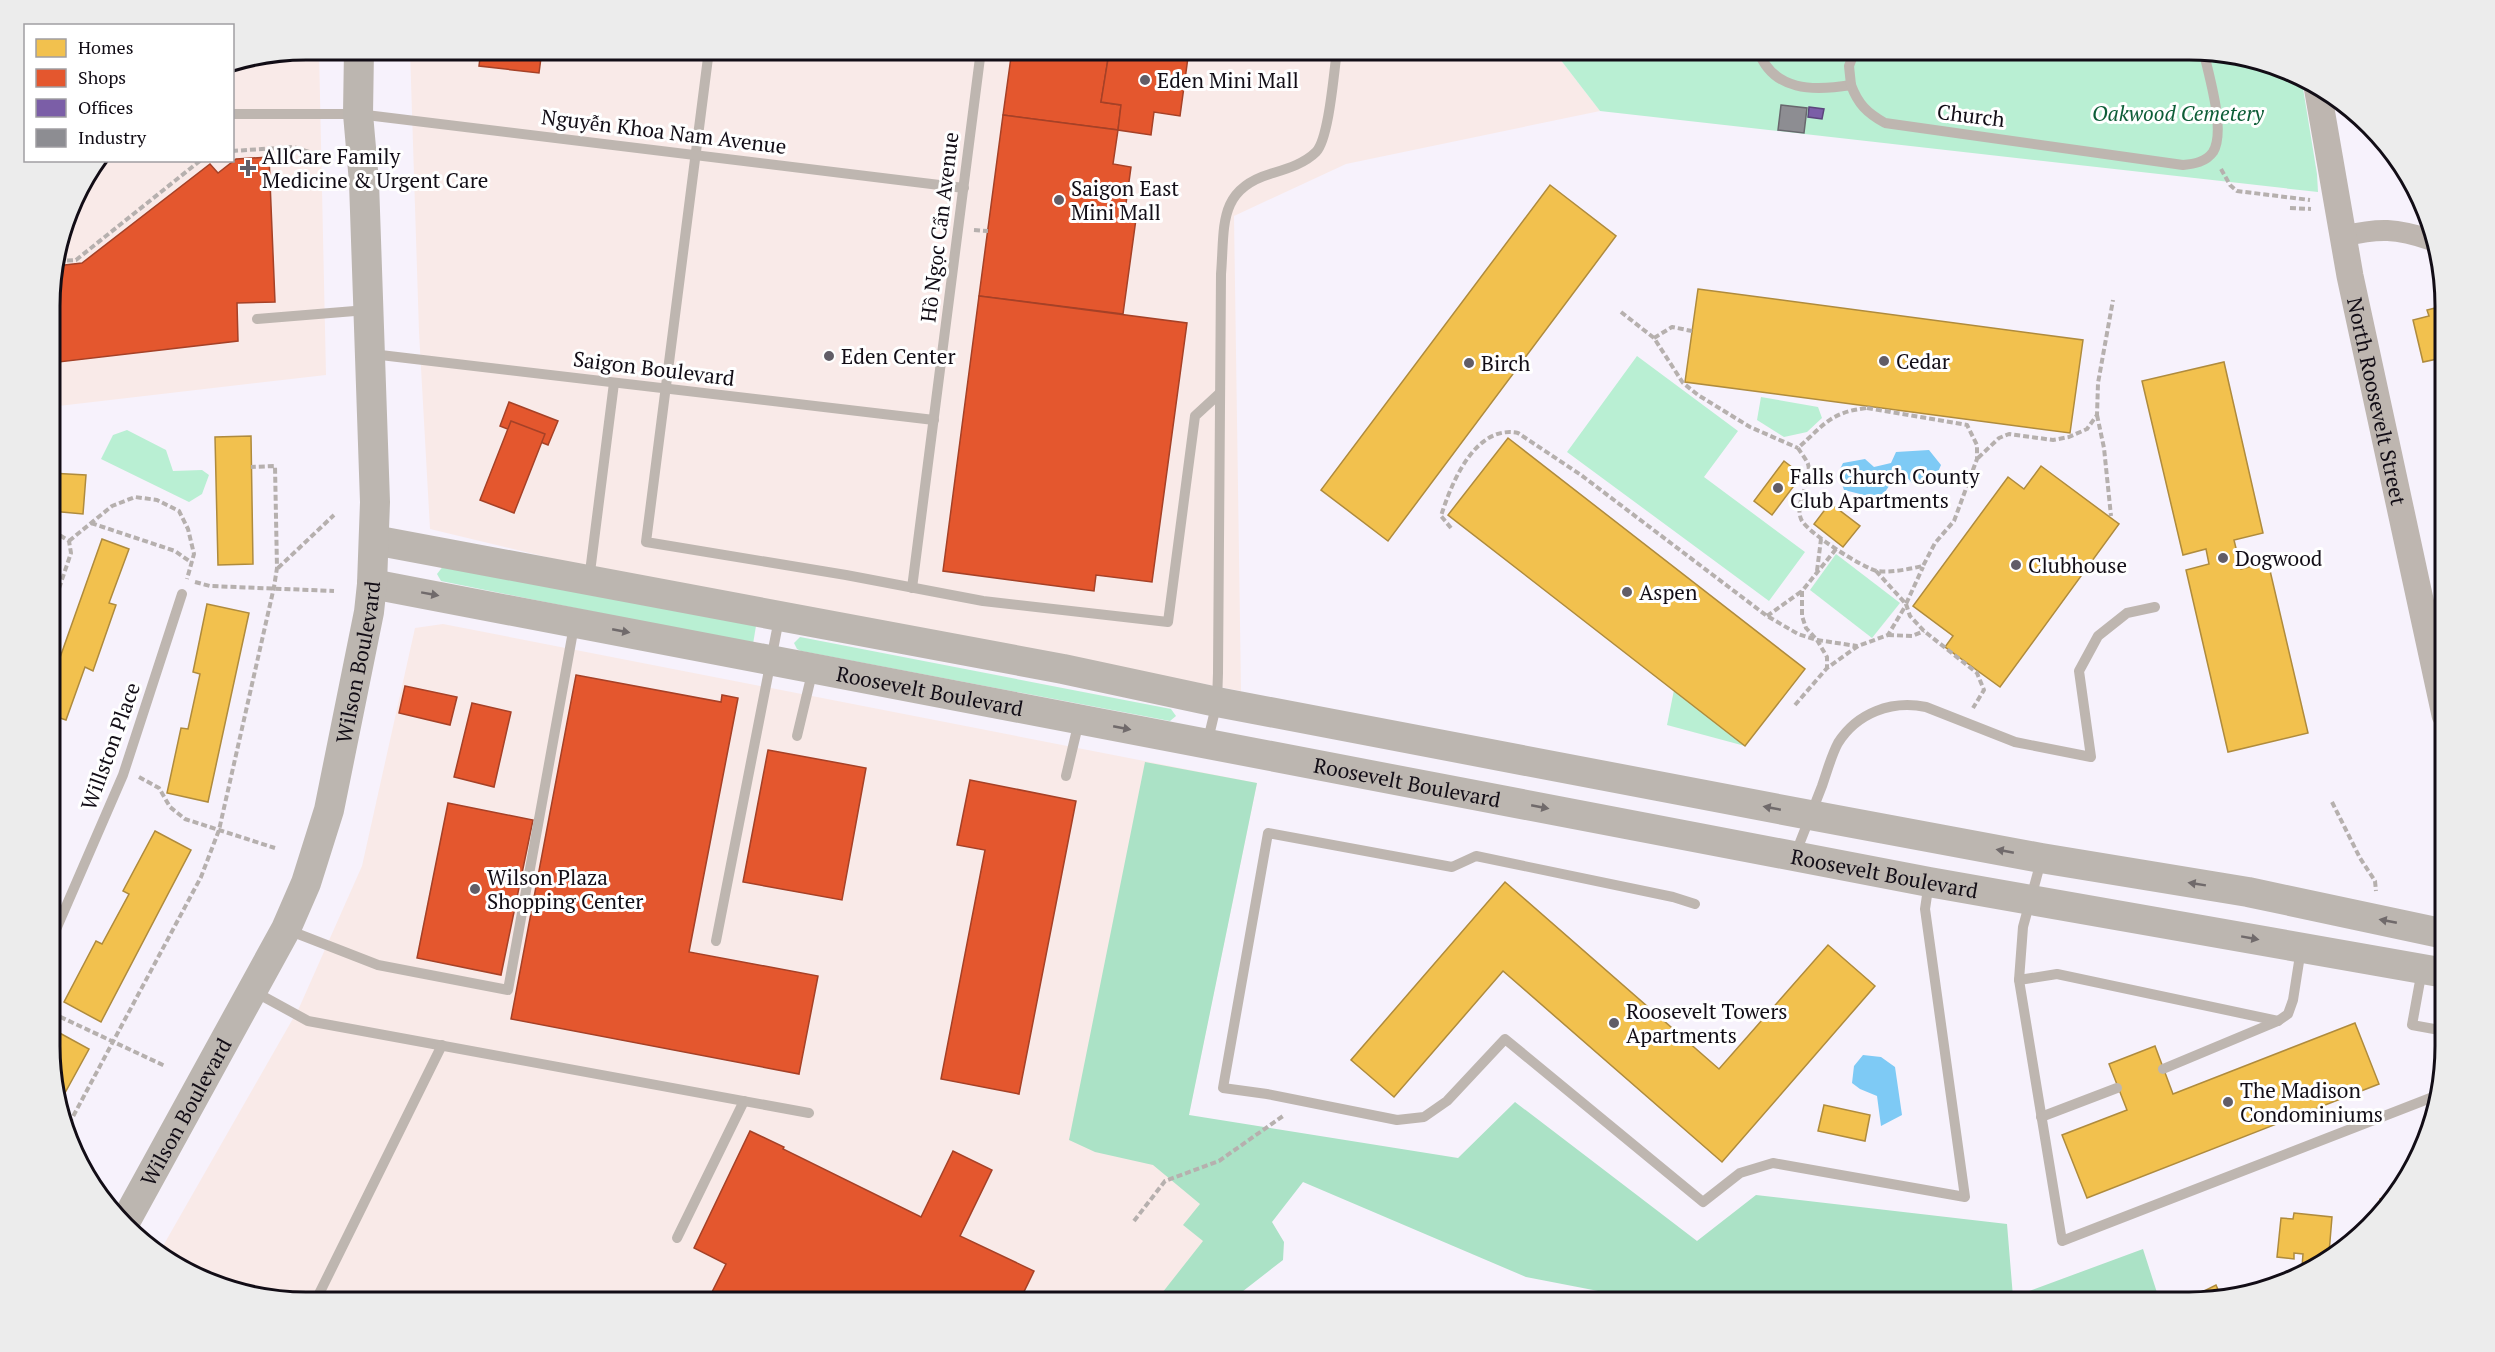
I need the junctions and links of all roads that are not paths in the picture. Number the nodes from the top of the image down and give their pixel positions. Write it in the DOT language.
graph roads {
  1 [pos="358,60"];
  2 [pos="708,60"];
  3 [pos="980,60"];
  4 [pos="1336,60"];
  5 [pos="1764,60"];
  6 [pos="1851,60"];
  7 [pos="2205,61"];
  8 [pos="1851,86"];
  9 [pos="2319,98"];
  10 [pos="234,114"];
  11 [pos="358,114"];
  12 [pos="696,155"];
  13 [pos="964,188"];
  14 [pos="2344,236"];
  15 [pos="2425,238"];
  16 [pos="367,310"];
  17 [pos="257,320"];
  18 [pos="369,354"];
  19 [pos="615,383"];
  20 [pos="666,389"];
  21 [pos="1220,393"];
  22 [pos="934,420"];
  23 [pos="374,540"];
  24 [pos="589,580"];
  25 [pos="372,584"];
  26 [pos="912,588"];
  27 [pos="182,594"];
  28 [pos="2154,607"];
  29 [pos="780,616"];
  30 [pos="575,622"];
  31 [pos="2435,630"];
  32 [pos="771,660"];
  33 [pos="814,669"];
  34 [pos="1217,702"];
  35 [pos="1080,720"];
  36 [pos="797,736"];
  37 [pos="1207,744"];
  38 [pos="1066,776"];
  39 [pos="1810,815"];
  40 [pos="1795,856"];
  41 [pos="2042,858"];
  42 [pos="1929,882"];
  43 [pos="2030,900"];
  44 [pos="1695,904"];
  45 [pos="60,920"];
  46 [pos="286,929"];
  47 [pos="2435,932"];
  48 [pos="716,941"];
  49 [pos="2301,947"];
  50 [pos="2434,971"];
  51 [pos="2019,980"];
  52 [pos="254,991"];
  53 [pos="2278,1021"];
  54 [pos="2435,1029"];
  55 [pos="442,1045"];
  56 [pos="2163,1069"];
  57 [pos="2117,1088"];
  58 [pos="2429,1099"];
  59 [pos="744,1101"];
  60 [pos="809,1113"];
  61 [pos="2041,1117"];
  62 [pos="128,1216"];
  63 [pos="677,1238"];
  64 [pos="320,1292"];
  1 -- 11 [label="main road, Wilson Boulevard"];
  2 -- 12 [label="lane"];
  3 -- 13 [label="lane, Hồ Ngọc Cẩn Avenue"];
  4 -- 21 [label="lane"];
  5 -- 8 [label="lane"];
  6 -- 8 [label="lane"];
  7 -- 8 [label="lane, Church"];
  9 -- 14 [label="street, North Roosevelt Street"];
  10 -- 11 [label="lane, Nguyễn Khoa Nam Avenue"];
  11 -- 12 [label="lane, Nguyễn Khoa Nam Avenue"];
  11 -- 16 [label="main road, Wilson Boulevard"];
  12 -- 13 [label="lane, Nguyễn Khoa Nam Avenue"];
  12 -- 20 [label="lane"];
  13 -- 22 [label="lane, Hồ Ngọc Cẩn Avenue"];
  14 -- 15 [label="street"];
  14 -- 31 [label="street, North Roosevelt Street"];
  16 -- 17 [label="lane"];
  16 -- 18 [label="main road, Wilson Boulevard"];
  18 -- 19 [label="lane, Saigon Boulevard"];
  18 -- 23 [label="main road, Wilson Boulevard"];
  19 -- 20 [label="lane, Saigon Boulevard"];
  19 -- 24 [label="lane"];
  20 -- 22 [label="lane, Saigon Boulevard"];
  20 -- 26 [label="lane"];
  21 -- 26 [label="lane"];
  21 -- 34 [label="lane"];
  22 -- 26 [label="lane, Hồ Ngọc Cẩn Avenue"];
  23 -- 24 [label="main road, Roosevelt Boulevard"];
  23 -- 25 [label="main road, Wilson Boulevard"];
  24 -- 29 [label="main road, Roosevelt Boulevard"];
  25 -- 30 [label="main road, Roosevelt Boulevard, one-way"];
  25 -- 46 [label="main road, Wilson Boulevard"];
  27 -- 45 [label="lane, Willston Place"];
  28 -- 39 [label="lane"];
  29 -- 32 [label="lane"];
  29 -- 34 [label="main road, Roosevelt Boulevard"];
  30 -- 32 [label="main road, Roosevelt Boulevard, one-way"];
  30 -- 46 [label="lane"];
  32 -- 33 [label="main road, Roosevelt Boulevard"];
  32 -- 48 [label="lane"];
  33 -- 35 [label="main road, Roosevelt Boulevard"];
  33 -- 36 [label="lane"];
  34 -- 37 [label="lane"];
  39 -- 34 [label="main road, Roosevelt Boulevard, one-way"];
  35 -- 37 [label="main road, Roosevelt Boulevard, one-way"];
  35 -- 38 [label="lane"];
  37 -- 40 [label="main road, Roosevelt Boulevard, one-way"];
  39 -- 40 [label="lane"];
  41 -- 39 [label="main road, Roosevelt Boulevard, one-way"];
  40 -- 42 [label="main road, Roosevelt Boulevard"];
  41 -- 43 [label="lane"];
  47 -- 41 [label="main road, Roosevelt Boulevard, one-way"];
  42 -- 43 [label="main road, Roosevelt Boulevard"];
  42 -- 44 [label="lane"];
  43 -- 49 [label="main road, Roosevelt Boulevard, one-way"];
  43 -- 51 [label="lane"];
  46 -- 52 [label="main road, Wilson Boulevard"];
  49 -- 50 [label="main road, Roosevelt Boulevard"];
  49 -- 53 [label="lane"];
  50 -- 54 [label="lane"];
  51 -- 53 [label="lane"];
  51 -- 61 [label="lane"];
  52 -- 55 [label="lane"];
  52 -- 62 [label="main road, Wilson Boulevard"];
  53 -- 56 [label="lane"];
  55 -- 59 [label="lane"];
  55 -- 64 [label="lane"];
  57 -- 61 [label="lane"];
  58 -- 61 [label="lane"];
  59 -- 60 [label="lane"];
  59 -- 63 [label="lane"];
}
